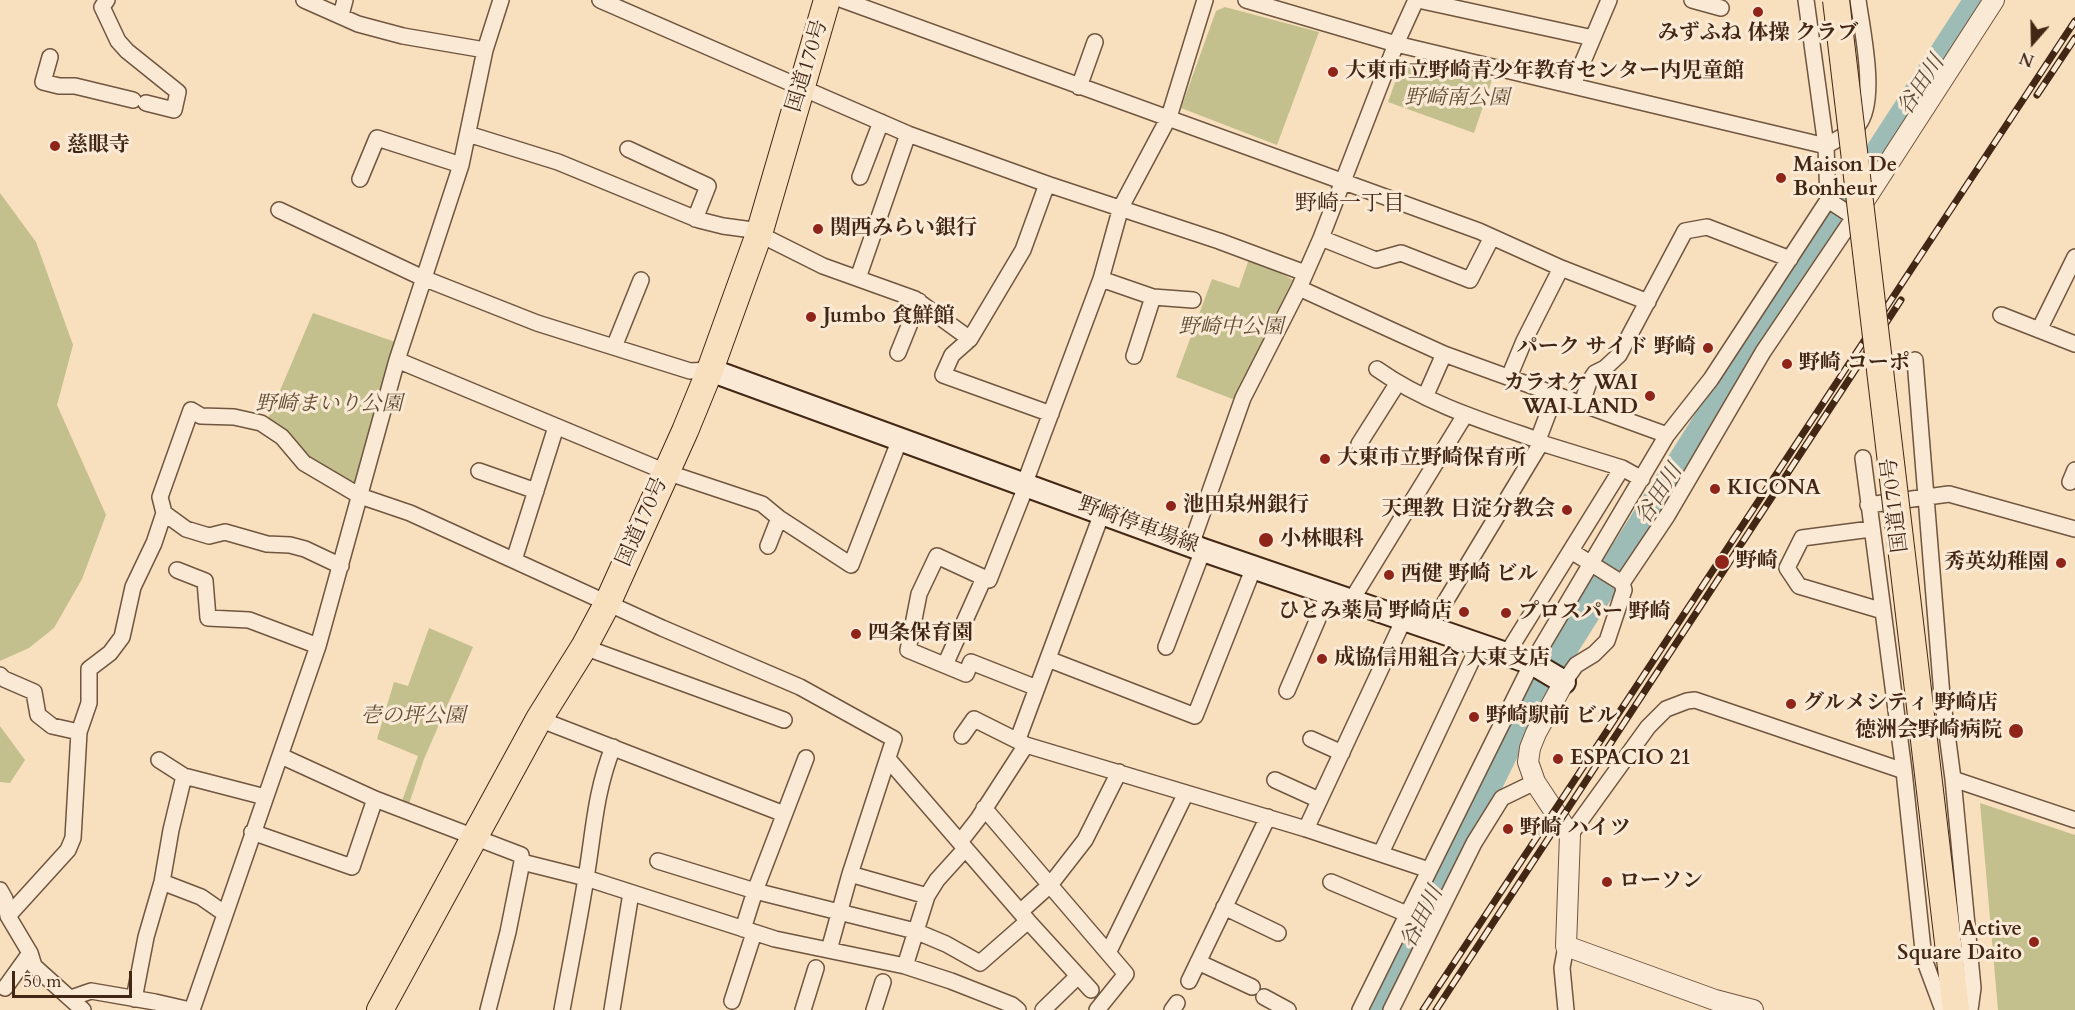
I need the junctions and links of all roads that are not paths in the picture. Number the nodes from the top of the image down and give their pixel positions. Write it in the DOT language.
graph roads {
  1 [pos="107,0"];
  2 [pos="304,0"];
  3 [pos="345,0"];
  4 [pos="501,0"];
  5 [pos="600,0"];
  6 [pos="827,0"];
  7 [pos="843,0"];
  8 [pos="1205,0"];
  9 [pos="1246,0"];
  10 [pos="1417,0"];
  11 [pos="1608,0"];
  12 [pos="1692,0"];
  13 [pos="1806,0"];
  14 [pos="1836,0"];
  15 [pos="1858,0"];
  16 [pos="1994,0"];
  17 [pos="1721,8"];
  18 [pos="340,15"];
  19 [pos="1593,38"];
  20 [pos="1095,42"];
  21 [pos="1395,44"];
  22 [pos="485,50"];
  23 [pos="50,57"];
  24 [pos="1573,85"];
  25 [pos="801,86"];
  26 [pos="1079,87"];
  27 [pos="1169,117"];
  28 [pos="881,122"];
  29 [pos="468,134"];
  30 [pos="908,134"];
  31 [pos="1827,146"];
  32 [pos="628,149"];
  33 [pos="461,165"];
  34 [pos="860,177"];
  35 [pos="360,179"];
  36 [pos="1342,181"];
  37 [pos="1047,184"];
  38 [pos="1828,200"];
  39 [pos="1121,207"];
  40 [pos="279,210"];
  41 [pos="1854,217"];
  42 [pos="695,219"];
  43 [pos="760,232"];
  44 [pos="1492,237"];
  45 [pos="1321,238"];
  46 [pos="2075,257"];
  47 [pos="1790,259"];
  48 [pos="1561,268"];
  49 [pos="1305,273"];
  50 [pos="423,278"];
  51 [pos="858,278"];
  52 [pos="1101,279"];
  53 [pos="641,280"];
  54 [pos="1299,288"];
  55 [pos="1153,297"];
  56 [pos="1193,300"];
  57 [pos="919,301"];
  58 [pos="1648,302"];
  59 [pos="2001,315"];
  60 [pos="2039,330"];
  61 [pos="970,339"];
  62 [pos="2075,344"];
  63 [pos="614,347"];
  64 [pos="898,353"];
  65 [pos="1444,354"];
  66 [pos="1134,356"];
  67 [pos="397,360"];
  68 [pos="1916,360"];
  69 [pos="1377,369"];
  70 [pos="710,370"];
  71 [pos="1509,378"];
  72 [pos="1398,384"];
  73 [pos="1555,394"];
  74 [pos="1425,397"];
  75 [pos="1582,403"];
  76 [pos="1051,414"];
  77 [pos="1465,415"];
  78 [pos="556,427"];
  79 [pos="1666,435"];
  80 [pos="900,439"];
  81 [pos="1540,441"];
  82 [pos="1359,444"];
  83 [pos="1863,458"];
  84 [pos="1622,468"];
  85 [pos="479,471"];
  86 [pos="666,472"];
  87 [pos="1642,479"];
  88 [pos="1024,484"];
  89 [pos="536,491"];
  90 [pos="360,496"];
  91 [pos="1927,498"];
  92 [pos="1868,505"];
  93 [pos="164,513"];
  94 [pos="1102,513"];
  95 [pos="779,518"];
  96 [pos="1871,529"];
  97 [pos="2075,529"];
  98 [pos="768,546"];
  99 [pos="1197,548"];
  100 [pos="1571,551"];
  101 [pos="514,560"];
  102 [pos="341,566"];
  103 [pos="1254,567"];
  104 [pos="1596,567"];
  105 [pos="177,570"];
  106 [pos="984,578"];
  107 [pos="1619,581"];
  108 [pos="1329,593"];
  109 [pos="1351,601"];
  110 [pos="608,602"];
  111 [pos="1883,611"];
  112 [pos="1404,619"];
  113 [pos="1430,627"];
  114 [pos="1479,645"];
  115 [pos="318,646"];
  116 [pos="584,647"];
  117 [pos="1166,647"];
  118 [pos="1506,654"];
  119 [pos="1048,659"];
  120 [pos="945,665"];
  121 [pos="1534,665"];
  122 [pos="0,675"];
  123 [pos="1560,680"];
  124 [pos="1037,688"];
  125 [pos="1287,691"];
  126 [pos="539,719"];
  127 [pos="784,720"];
  128 [pos="79,732"];
  129 [pos="962,736"];
  130 [pos="1311,739"];
  131 [pos="1022,742"];
  132 [pos="613,747"];
  133 [pos="1342,753"];
  134 [pos="281,756"];
  135 [pos="806,758"];
  136 [pos="888,759"];
  137 [pos="159,760"];
  138 [pos="1904,771"];
  139 [pos="1119,772"];
  140 [pos="184,776"];
  141 [pos="1953,779"];
  142 [pos="1275,780"];
  143 [pos="1535,782"];
  144 [pos="1186,793"];
  145 [pos="265,797"];
  146 [pos="375,799"];
  147 [pos="1320,800"];
  148 [pos="984,808"];
  149 [pos="784,814"];
  150 [pos="1268,817"];
  151 [pos="2075,820"];
  152 [pos="1306,829"];
  153 [pos="252,832"];
  154 [pos="1570,835"];
  155 [pos="475,838"];
  156 [pos="962,846"];
  157 [pos="1381,853"];
  158 [pos="658,861"];
  159 [pos="522,862"];
  160 [pos="1430,870"];
  161 [pos="850,874"];
  162 [pos="586,878"];
  163 [pos="162,882"];
  164 [pos="1331,882"];
  165 [pos="1050,885"];
  166 [pos="755,891"];
  167 [pos="631,893"];
  168 [pos="927,896"];
  169 [pos="3,903"];
  170 [pos="1224,907"];
  171 [pos="840,912"];
  172 [pos="224,913"];
  173 [pos="1407,914"];
  174 [pos="1024,916"];
  175 [pos="1433,926"];
  176 [pos="749,931"];
  177 [pos="915,931"];
  178 [pos="1278,933"];
  179 [pos="1566,946"];
  180 [pos="829,950"];
  181 [pos="1109,951"];
  182 [pos="30,953"];
  183 [pos="1198,962"];
  184 [pos="905,966"];
  185 [pos="816,968"];
  186 [pos="1078,976"];
  187 [pos="1189,981"];
  188 [pos="883,982"];
  189 [pos="1252,987"];
  190 [pos="5,988"];
  191 [pos="1091,990"];
  192 [pos="1264,997"];
  193 [pos="71,998"];
  194 [pos="134,999"];
  195 [pos="732,1001"];
  196 [pos="383,1009"];
  197 [pos="1742,1009"];
  198 [pos="83,1010"];
  199 [pos="191,1010"];
  200 [pos="488,1010"];
  201 [pos="562,1010"];
  202 [pos="612,1010"];
  203 [pos="803,1010"];
  204 [pos="874,1010"];
  205 [pos="1018,1010"];
  206 [pos="1042,1010"];
  207 [pos="1097,1010"];
  208 [pos="1288,1010"];
  209 [pos="1360,1010"];
  210 [pos="1391,1010"];
  211 [pos="1566,1010"];
  212 [pos="1942,1010"];
  213 [pos="1956,1010"];
  214 [pos="1970,1010"];
  1 -- 23 [label="street"];
  2 -- 18 [label="street"];
  3 -- 18 [label="street"];
  4 -- 22 [label="street"];
  5 -- 25 [label="street"];
  6 -- 25 [label="highway, 国道170号"];
  7 -- 26 [label="street"];
  8 -- 27 [label="street"];
  9 -- 21 [label="street"];
  10 -- 19 [label="street"];
  10 -- 21 [label="street"];
  11 -- 19 [label="street"];
  12 -- 17 [label="street"];
  13 -- 31 [label="street"];
  14 -- 213 [label="highway, 国道170号, bridge"];
  15 -- 31 [label="street"];
  16 -- 41 [label="street"];
  18 -- 22 [label="street"];
  19 -- 24 [label="street"];
  20 -- 26 [label="street"];
  21 -- 24 [label="street"];
  21 -- 36 [label="street"];
  22 -- 29 [label="street"];
  24 -- 31 [label="street"];
  25 -- 28 [label="street"];
  25 -- 43 [label="highway, 国道170号"];
  26 -- 27 [label="street"];
  27 -- 36 [label="street"];
  27 -- 39 [label="street"];
  28 -- 30 [label="street"];
  28 -- 34 [label="street"];
  29 -- 33 [label="street"];
  29 -- 42 [label="street"];
  30 -- 37 [label="street"];
  30 -- 51 [label="street"];
  31 -- 38 [label="street"];
  32 -- 42 [label="street"];
  33 -- 35 [label="street"];
  33 -- 50 [label="street"];
  36 -- 44 [label="street"];
  36 -- 45 [label="street"];
  37 -- 39 [label="street"];
  37 -- 61 [label="street"];
  38 -- 41 [label="street"];
  38 -- 47 [label="street"];
  39 -- 49 [label="street"];
  39 -- 52 [label="street"];
  40 -- 50 [label="street"];
  41 -- 107 [label="street"];
  42 -- 43 [label="street"];
  43 -- 51 [label="street"];
  43 -- 70 [label="highway, 国道170号"];
  44 -- 45 [label="street"];
  44 -- 48 [label="street"];
  45 -- 49 [label="street"];
  46 -- 60 [label="street"];
  47 -- 58 [label="street"];
  47 -- 79 [label="street"];
  48 -- 58 [label="street"];
  48 -- 71 [label="street"];
  49 -- 54 [label="street"];
  50 -- 63 [label="street"];
  50 -- 67 [label="street"];
  51 -- 57 [label="street"];
  52 -- 55 [label="street"];
  52 -- 76 [label="street"];
  53 -- 63 [label="street"];
  54 -- 65 [label="street"];
  54 -- 99 [label="street"];
  55 -- 56 [label="street"];
  55 -- 66 [label="street"];
  57 -- 61 [label="street"];
  57 -- 64 [label="street"];
  58 -- 75 [label="street"];
  59 -- 60 [label="street"];
  60 -- 62 [label="street"];
  61 -- 76 [label="street"];
  63 -- 70 [label="street"];
  65 -- 71 [label="street"];
  65 -- 74 [label="street"];
  67 -- 78 [label="street"];
  67 -- 90 [label="street"];
  68 -- 91 [label="street"];
  69 -- 72 [label="street"];
  70 -- 80 [label="main road, 野崎停車場線"];
  70 -- 86 [label="highway, 国道170号"];
  71 -- 73 [label="street"];
  72 -- 74 [label="street"];
  72 -- 82 [label="street"];
  73 -- 75 [label="street"];
  73 -- 81 [label="street"];
  74 -- 77 [label="street"];
  75 -- 79 [label="street"];
  76 -- 88 [label="street"];
  77 -- 81 [label="street"];
  77 -- 109 [label="street"];
  78 -- 86 [label="street"];
  78 -- 89 [label="street"];
  79 -- 87 [label="street"];
  80 -- 88 [label="main road, 野崎停車場線"];
  80 -- 95 [label="street"];
  81 -- 84 [label="street"];
  81 -- 113 [label="street"];
  83 -- 92 [label="street"];
  84 -- 87 [label="street"];
  84 -- 100 [label="street"];
  85 -- 89 [label="street"];
  86 -- 95 [label="street"];
  86 -- 110 [label="highway, 国道170号"];
  87 -- 104 [label="street"];
  88 -- 94 [label="main road, 野崎停車場線"];
  88 -- 106 [label="street"];
  89 -- 101 [label="street"];
  90 -- 93 [label="street"];
  90 -- 101 [label="street"];
  90 -- 102 [label="street"];
  91 -- 92 [label="street"];
  91 -- 97 [label="street"];
  91 -- 141 [label="street"];
  92 -- 96 [label="street"];
  93 -- 102 [label="street"];
  93 -- 128 [label="street"];
  94 -- 99 [label="main road, 野崎停車場線"];
  94 -- 119 [label="street"];
  95 -- 98 [label="street"];
  96 -- 111 [label="street"];
  96 -- 111 [label="street"];
  99 -- 103 [label="main road, 野崎停車場線"];
  99 -- 117 [label="street"];
  100 -- 104 [label="street"];
  100 -- 118 [label="street"];
  101 -- 110 [label="street"];
  102 -- 115 [label="street"];
  103 -- 108 [label="main road, 野崎停車場線"];
  103 -- 119 [label="street"];
  104 -- 107 [label="street"];
  104 -- 121 [label="street"];
  105 -- 115 [label="street"];
  106 -- 120 [label="street"];
  106 -- 120 [label="street"];
  107 -- 123 [label="street"];
  108 -- 109 [label="main road, 野崎停車場線"];
  108 -- 125 [label="street"];
  109 -- 112 [label="main road, 野崎停車場線"];
  110 -- 116 [label="highway, 国道170号"];
  110 -- 136 [label="street"];
  111 -- 138 [label="street"];
  112 -- 113 [label="main road, 野崎停車場線"];
  112 -- 133 [label="street"];
  113 -- 114 [label="main road, 野崎停車場線"];
  114 -- 118 [label="main road, 野崎停車場線"];
  114 -- 157 [label="street"];
  115 -- 134 [label="street"];
  116 -- 126 [label="highway, 国道170号"];
  116 -- 127 [label="street"];
  118 -- 121 [label="main road, 野崎停車場線"];
  119 -- 124 [label="street"];
  120 -- 124 [label="street"];
  121 -- 123 [label="main road, 野崎停車場線"];
  121 -- 160 [label="street"];
  122 -- 128 [label="street"];
  123 -- 143 [label="street"];
  124 -- 131 [label="street"];
  126 -- 132 [label="street"];
  126 -- 155 [label="highway, 国道170号"];
  128 -- 169 [label="street"];
  129 -- 131 [label="street"];
  130 -- 133 [label="street"];
  131 -- 139 [label="street"];
  131 -- 148 [label="street"];
  132 -- 149 [label="street"];
  132 -- 162 [label="street"];
  133 -- 147 [label="street"];
  134 -- 145 [label="street"];
  134 -- 146 [label="street"];
  135 -- 149 [label="street"];
  136 -- 156 [label="street"];
  136 -- 161 [label="street"];
  137 -- 140 [label="street"];
  138 -- 154 [label="street"];
  138 -- 212 [label="street"];
  139 -- 144 [label="street"];
  139 -- 165 [label="street"];
  140 -- 145 [label="street"];
  140 -- 163 [label="street"];
  141 -- 151 [label="street"];
  141 -- 214 [label="street"];
  142 -- 147 [label="street"];
  143 -- 154 [label="street"];
  143 -- 175 [label="street"];
  144 -- 150 [label="street"];
  144 -- 181 [label="street"];
  145 -- 153 [label="street"];
  146 -- 153 [label="street"];
  146 -- 155 [label="street"];
  147 -- 152 [label="street"];
  148 -- 156 [label="street"];
  148 -- 165 [label="street"];
  149 -- 166 [label="street"];
  150 -- 152 [label="street"];
  150 -- 170 [label="street"];
  152 -- 157 [label="street"];
  153 -- 172 [label="street"];
  154 -- 179 [label="street"];
  155 -- 159 [label="street"];
  155 -- 196 [label="highway, 国道170号"];
  156 -- 168 [label="street"];
  156 -- 174 [label="street"];
  157 -- 160 [label="street"];
  158 -- 166 [label="street"];
  159 -- 162 [label="street"];
  159 -- 200 [label="street"];
  160 -- 173 [label="street"];
  161 -- 168 [label="street"];
  161 -- 171 [label="street"];
  162 -- 167 [label="street"];
  162 -- 201 [label="street"];
  163 -- 172 [label="street"];
  163 -- 194 [label="street"];
  164 -- 173 [label="street"];
  165 -- 174 [label="street"];
  165 -- 181 [label="street"];
  166 -- 171 [label="street"];
  166 -- 176 [label="street"];
  167 -- 176 [label="street"];
  167 -- 202 [label="street"];
  168 -- 177 [label="street"];
  169 -- 182 [label="street"];
  170 -- 178 [label="street"];
  170 -- 183 [label="street"];
  171 -- 177 [label="street"];
  171 -- 180 [label="street"];
  172 -- 199 [label="street"];
  173 -- 175 [label="street"];
  173 -- 209 [label="street"];
  174 -- 177 [label="street"];
  174 -- 186 [label="street"];
  175 -- 210 [label="street"];
  176 -- 180 [label="street"];
  176 -- 195 [label="street"];
  177 -- 184 [label="street"];
  179 -- 197 [label="street"];
  179 -- 211 [label="street"];
  180 -- 184 [label="street"];
  181 -- 207 [label="street"];
  182 -- 190 [label="street"];
  182 -- 193 [label="street"];
  183 -- 187 [label="street"];
  183 -- 189 [label="street"];
  184 -- 205 [label="street"];
  185 -- 203 [label="street"];
  186 -- 191 [label="street"];
  186 -- 206 [label="street"];
  188 -- 204 [label="street"];
  192 -- 208 [label="street"];
  193 -- 194 [label="street"];
  193 -- 198 [label="street"];
  194 -- 199 [label="street"];
}
